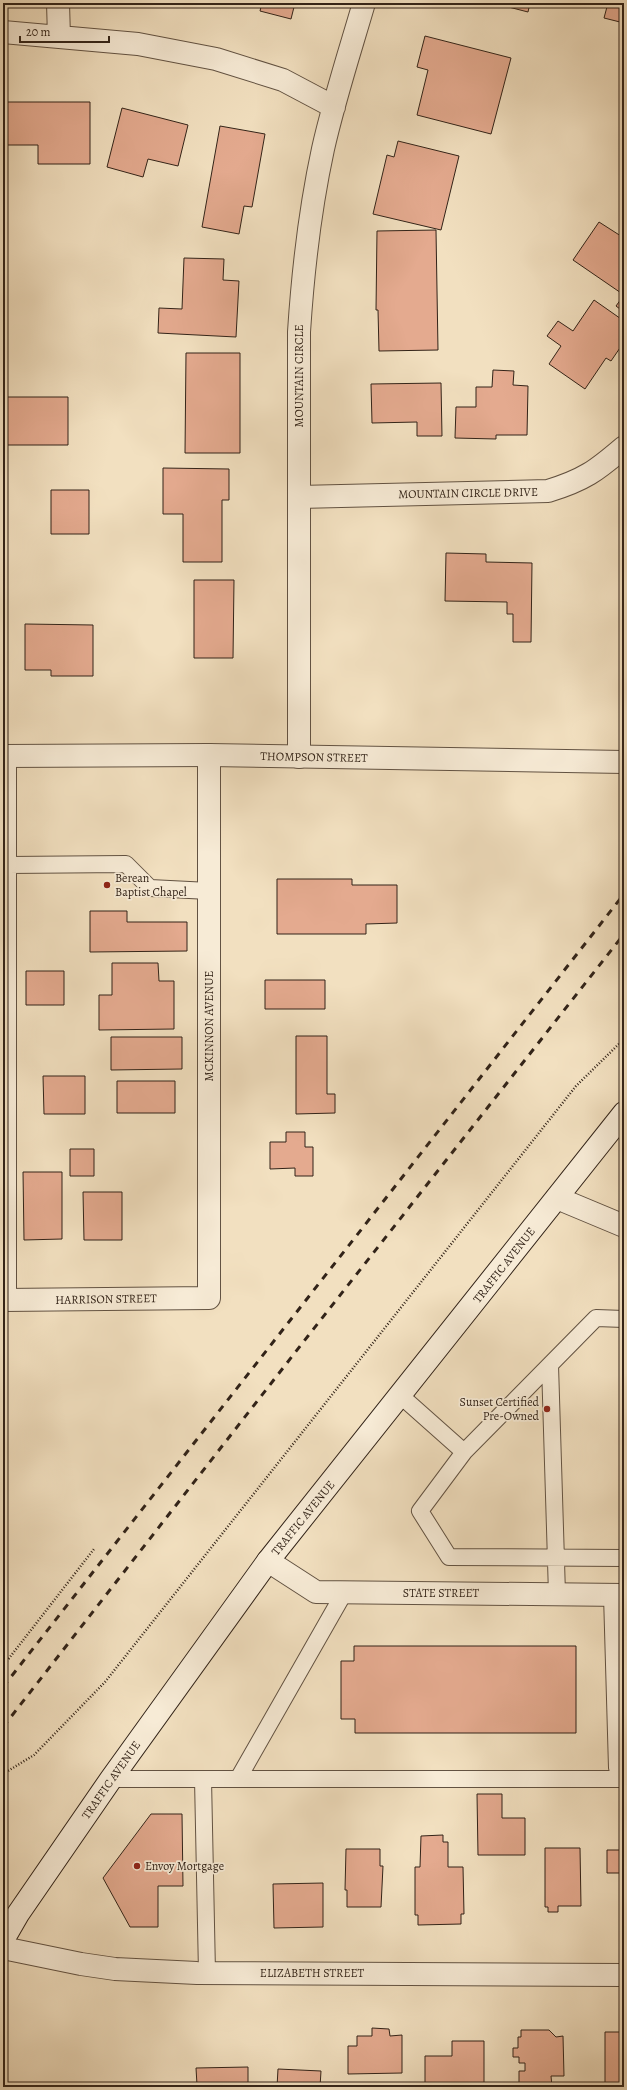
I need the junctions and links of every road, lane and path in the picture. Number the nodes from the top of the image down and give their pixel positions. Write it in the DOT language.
graph roads {
  1 [pos="58,3"];
  2 [pos="364,3"];
  3 [pos="3,32"];
  4 [pos="59,37"];
  5 [pos="334,107"];
  6 [pos="624,447"];
  7 [pos="299,496"];
  8 [pos="209,755"];
  9 [pos="6,756"];
  10 [pos="298,757"];
  11 [pos="624,762"];
  12 [pos="8,865"];
  13 [pos="209,891"];
  14 [pos="624,1039"];
  15 [pos="624,1113"];
  16 [pos="557,1198"];
  17 [pos="624,1226"];
  18 [pos="209,1298"];
  19 [pos="6,1300"];
  20 [pos="624,1318"];
  21 [pos="550,1365"];
  22 [pos="401,1396"];
  23 [pos="464,1452"];
  24 [pos="94,1549"];
  25 [pos="556,1557"];
  26 [pos="624,1558"];
  27 [pos="268,1561"];
  28 [pos="344,1593"];
  29 [pos="557,1594"];
  30 [pos="618,1595"];
  31 [pos="3,1666"];
  32 [pos="3,1774"];
  33 [pos="620,1774"];
  34 [pos="111,1779"];
  35 [pos="203,1779"];
  36 [pos="238,1779"];
  37 [pos="3,1940"];
  38 [pos="3,1948"];
  39 [pos="207,1973"];
  40 [pos="624,1975"];
  1 -- 4 [label="street"];
  2 -- 5 [label="street, MOUNTAIN CIRCLE"];
  3 -- 4 [label="street"];
  4 -- 5 [label="street"];
  5 -- 7 [label="street, MOUNTAIN CIRCLE"];
  6 -- 7 [label="street, MOUNTAIN CIRCLE DRIVE"];
  7 -- 10 [label="street, MOUNTAIN CIRCLE"];
  8 -- 9 [label="street, THOMPSON STREET"];
  8 -- 10 [label="street, THOMPSON STREET"];
  8 -- 13 [label="street, MCKINNON AVENUE"];
  9 -- 12 [label="lane"];
  10 -- 11 [label="street, THOMPSON STREET"];
  12 -- 13 [label="lane"];
  12 -- 19 [label="lane"];
  13 -- 18 [label="street, MCKINNON AVENUE"];
  14 -- 32 [label="path"];
  15 -- 16 [label="street, TRAFFIC AVENUE"];
  16 -- 17 [label="street"];
  16 -- 22 [label="street, TRAFFIC AVENUE"];
  18 -- 19 [label="street, HARRISON STREET"];
  20 -- 21 [label="lane"];
  21 -- 23 [label="lane"];
  21 -- 25 [label="lane"];
  22 -- 23 [label="lane"];
  22 -- 27 [label="street, TRAFFIC AVENUE"];
  23 -- 25 [label="lane"];
  24 -- 31 [label="path"];
  25 -- 26 [label="lane"];
  25 -- 29 [label="lane"];
  27 -- 28 [label="street, STATE STREET"];
  27 -- 34 [label="street, TRAFFIC AVENUE"];
  28 -- 29 [label="street, STATE STREET"];
  28 -- 36 [label="lane"];
  29 -- 30 [label="street, STATE STREET"];
  30 -- 33 [label="lane"];
  33 -- 36 [label="lane"];
  34 -- 35 [label="lane"];
  34 -- 37 [label="street, TRAFFIC AVENUE"];
  35 -- 36 [label="lane"];
  35 -- 39 [label="lane"];
  38 -- 39 [label="street, ELIZABETH STREET"];
  39 -- 40 [label="street, ELIZABETH STREET"];
}
